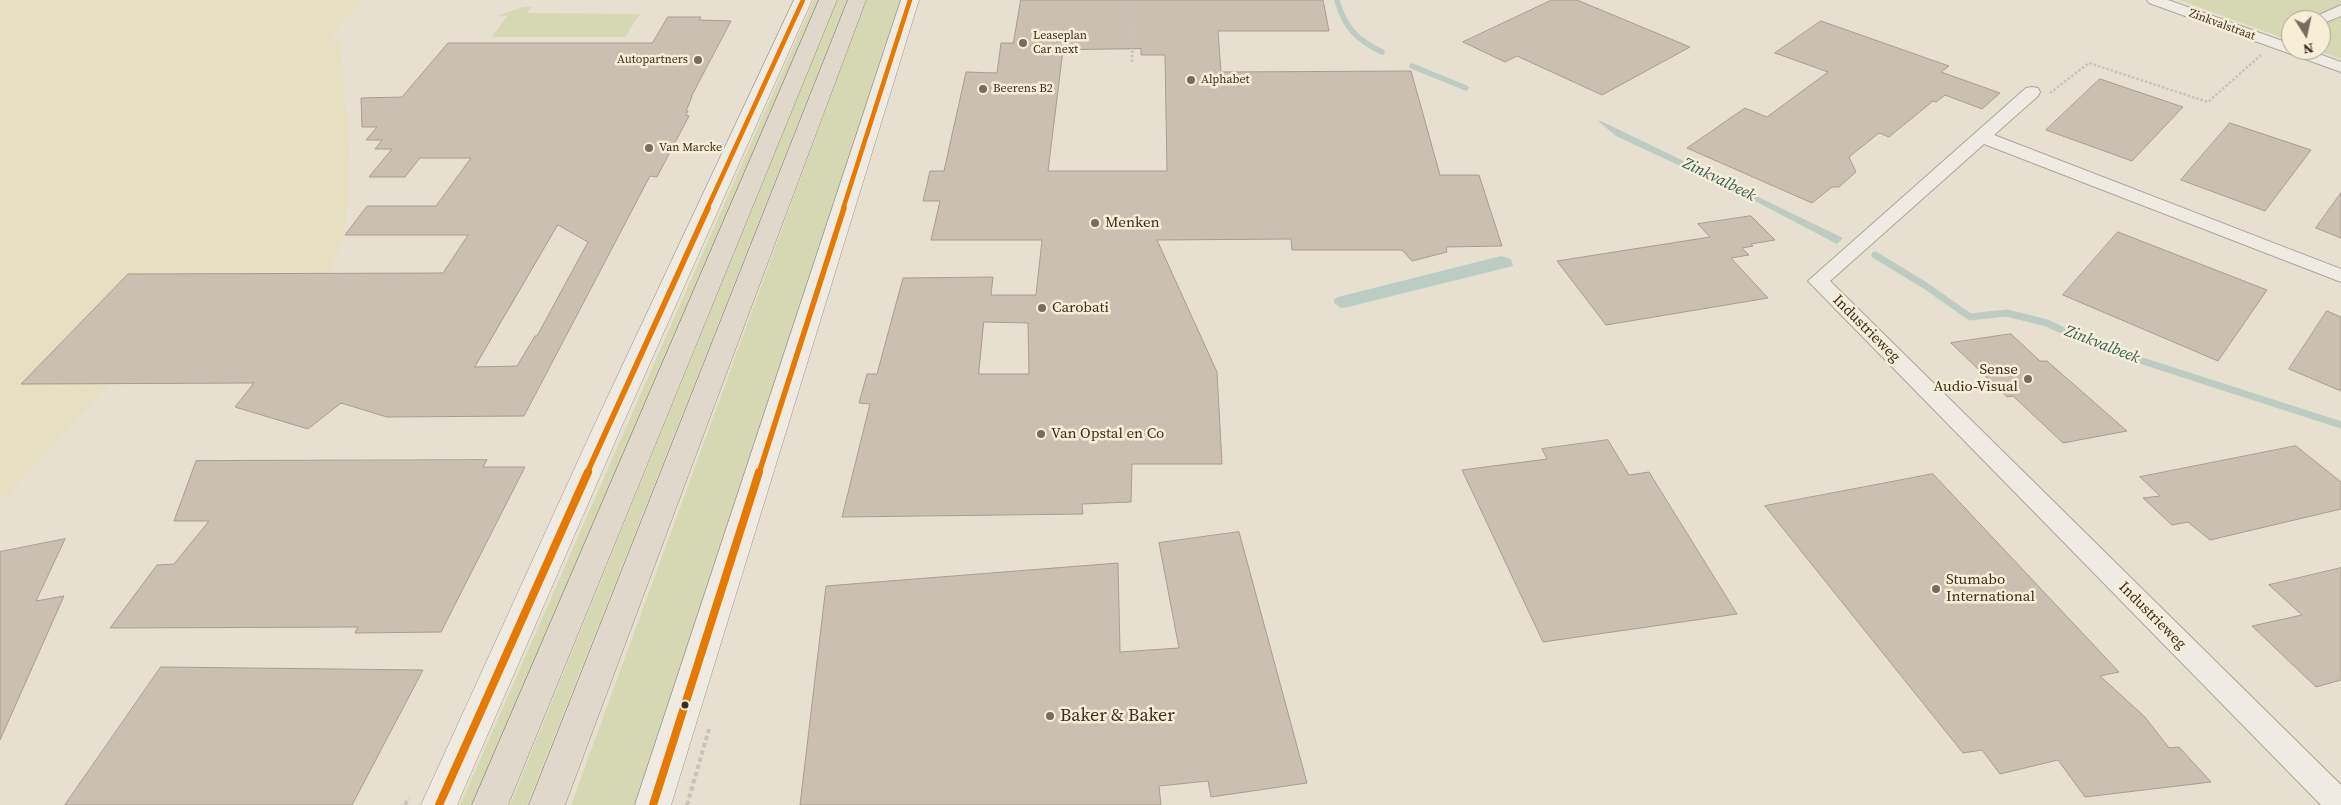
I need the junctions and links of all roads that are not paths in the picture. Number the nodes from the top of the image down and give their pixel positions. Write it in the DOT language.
graph roads {
  1 [pos="803,0"];
  2 [pos="828,0"];
  3 [pos="857,0"];
  4 [pos="910,0"];
  5 [pos="2154,0"];
  6 [pos="2281,39"];
  7 [pos="2273,43"];
  8 [pos="2281,46"];
  9 [pos="2321,60"];
  10 [pos="2341,67"];
  11 [pos="2032,92"];
  12 [pos="1982,137"];
  13 [pos="2341,276"];
  14 [pos="439,805"];
  15 [pos="490,805"];
  16 [pos="547,805"];
  17 [pos="653,805"];
  18 [pos="2341,805"];
  1 -- 14 [label="main road"];
  2 -- 15 [label="highway"];
  3 -- 16 [label="highway"];
  4 -- 17 [label="main road"];
  5 -- 7 [label="street, Zinkvalstraat"];
  6 -- 7 [label="street"];
  7 -- 8 [label="street, Zinkvalstraat"];
  9 -- 10 [label="street, Zinkvalstraat"];
  11 -- 12 [label="street"];
  12 -- 13 [label="street"];
  12 -- 18 [label="street, Industrieweg"];
}
